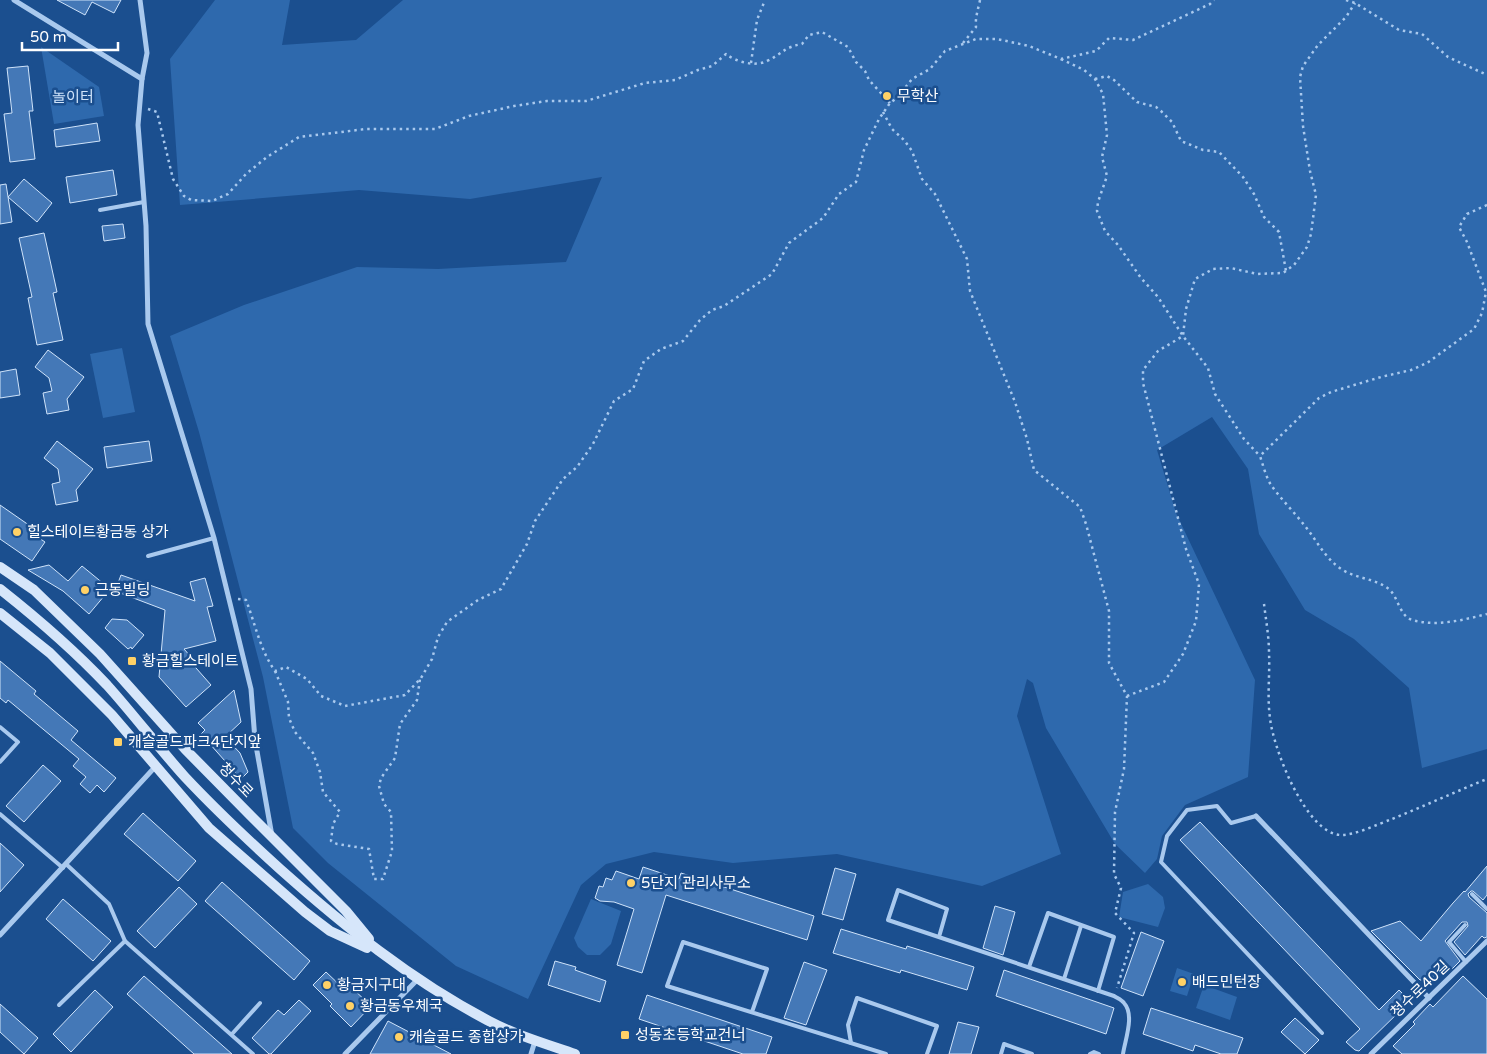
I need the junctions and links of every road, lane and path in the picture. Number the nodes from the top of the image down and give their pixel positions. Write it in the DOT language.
graph roads {
  1 [pos="14,0"];
  2 [pos="140,0"];
  3 [pos="765,0"];
  4 [pos="980,0"];
  5 [pos="1214,0"];
  6 [pos="1346,0"];
  7 [pos="1356,3"];
  8 [pos="962,44"];
  9 [pos="1061,59"];
  10 [pos="751,63"];
  11 [pos="1487,75"];
  12 [pos="142,78"];
  13 [pos="1095,79"];
  14 [pos="890,103"];
  15 [pos="139,107"];
  16 [pos="883,112"];
  17 [pos="144,202"];
  18 [pos="1487,204"];
  19 [pos="100,210"];
  20 [pos="1286,271"];
  21 [pos="1183,336"];
  22 [pos="1260,456"];
  23 [pos="214,538"];
  24 [pos="148,556"];
  25 [pos="0,567"];
  26 [pos="0,589"];
  27 [pos="229,598"];
  28 [pos="1264,604"];
  29 [pos="0,613"];
  30 [pos="1487,614"];
  31 [pos="275,671"];
  32 [pos="421,678"];
  33 [pos="1128,696"];
  34 [pos="0,727"];
  35 [pos="0,762"];
  36 [pos="156,767"];
  37 [pos="1487,779"];
  38 [pos="0,814"];
  39 [pos="1256,816"];
  40 [pos="273,839"];
  41 [pos="64,866"];
  42 [pos="1472,894"];
  43 [pos="1486,906"];
  44 [pos="1465,925"];
  45 [pos="1081,926"];
  46 [pos="0,935"];
  47 [pos="939,937"];
  48 [pos="125,941"];
  49 [pos="1487,942"];
  50 [pos="382,955"];
  51 [pos="1466,962"];
  52 [pos="1029,967"];
  53 [pos="418,978"];
  54 [pos="1064,979"];
  55 [pos="1098,991"];
  56 [pos="1114,996"];
  57 [pos="1429,998"];
  58 [pos="260,1003"];
  59 [pos="59,1005"];
  60 [pos="752,1012"];
  61 [pos="1322,1033"];
  62 [pos="232,1034"];
  63 [pos="535,1041"];
  64 [pos="851,1043"];
  65 [pos="254,1054"];
  66 [pos="345,1054"];
  67 [pos="531,1054"];
  68 [pos="575,1054"];
  69 [pos="886,1054"];
  70 [pos="927,1054"];
  71 [pos="1001,1054"];
  72 [pos="1032,1054"];
  73 [pos="1090,1054"];
  74 [pos="1099,1054"];
  75 [pos="1123,1054"];
  76 [pos="1371,1054"];
  1 -- 12 [label="street"];
  2 -- 12 [label="street"];
  3 -- 10 [label="path"];
  4 -- 8 [label="path"];
  5 -- 9 [label="path"];
  6 -- 7 [label="path"];
  7 -- 11 [label="path"];
  7 -- 20 [label="path"];
  8 -- 9 [label="path"];
  8 -- 14 [label="path"];
  9 -- 13 [label="path"];
  10 -- 14 [label="path"];
  10 -- 15 [label="path"];
  12 -- 15 [label="street"];
  13 -- 20 [label="path"];
  13 -- 21 [label="path"];
  14 -- 16 [label="path"];
  15 -- 17 [label="street"];
  16 -- 32 [label="path"];
  16 -- 33 [label="path"];
  17 -- 19 [label="lane"];
  17 -- 23 [label="street"];
  18 -- 22 [label="path"];
  20 -- 21 [label="path"];
  21 -- 22 [label="path"];
  21 -- 33 [label="path"];
  22 -- 30 [label="path"];
  23 -- 24 [label="lane"];
  23 -- 27 [label="street"];
  25 -- 40 [label="main road, 청수로"];
  26 -- 50 [label="main road, 청수로"];
  27 -- 31 [label="path"];
  27 -- 40 [label="street"];
  28 -- 37 [label="path"];
  29 -- 36 [label="main road, 청수로"];
  31 -- 32 [label="path"];
  31 -- 32 [label="path"];
  33 -- 56 [label="path"];
  34 -- 35 [label="lane"];
  36 -- 41 [label="street"];
  36 -- 50 [label="main road, 청수로"];
  38 -- 41 [label="lane"];
  39 -- 57 [label="street"];
  39 -- 61 [label="lane"];
  40 -- 50 [label="main road, 청수로"];
  41 -- 46 [label="street"];
  41 -- 48 [label="lane"];
  42 -- 43 [label="lane"];
  44 -- 51 [label="lane"];
  45 -- 52 [label="lane"];
  45 -- 54 [label="lane"];
  45 -- 55 [label="lane"];
  47 -- 47 [label="lane"];
  47 -- 52 [label="lane"];
  48 -- 59 [label="lane"];
  48 -- 62 [label="lane"];
  49 -- 51 [label="street, 청수로40길"];
  50 -- 53 [label="main road, 청수로"];
  51 -- 57 [label="street, 청수로40길"];
  52 -- 54 [label="lane"];
  53 -- 63 [label="main road, 청수로"];
  53 -- 66 [label="street"];
  54 -- 55 [label="lane"];
  55 -- 56 [label="lane"];
  56 -- 75 [label="lane"];
  57 -- 76 [label="street, 청수로40길"];
  58 -- 62 [label="lane"];
  60 -- 60 [label="lane"];
  60 -- 64 [label="lane"];
  62 -- 65 [label="lane"];
  63 -- 67 [label="street"];
  63 -- 68 [label="main road, 청수로"];
  64 -- 69 [label="lane"];
  64 -- 70 [label="lane"];
  71 -- 72 [label="lane"];
  73 -- 74 [label="lane"];
}
